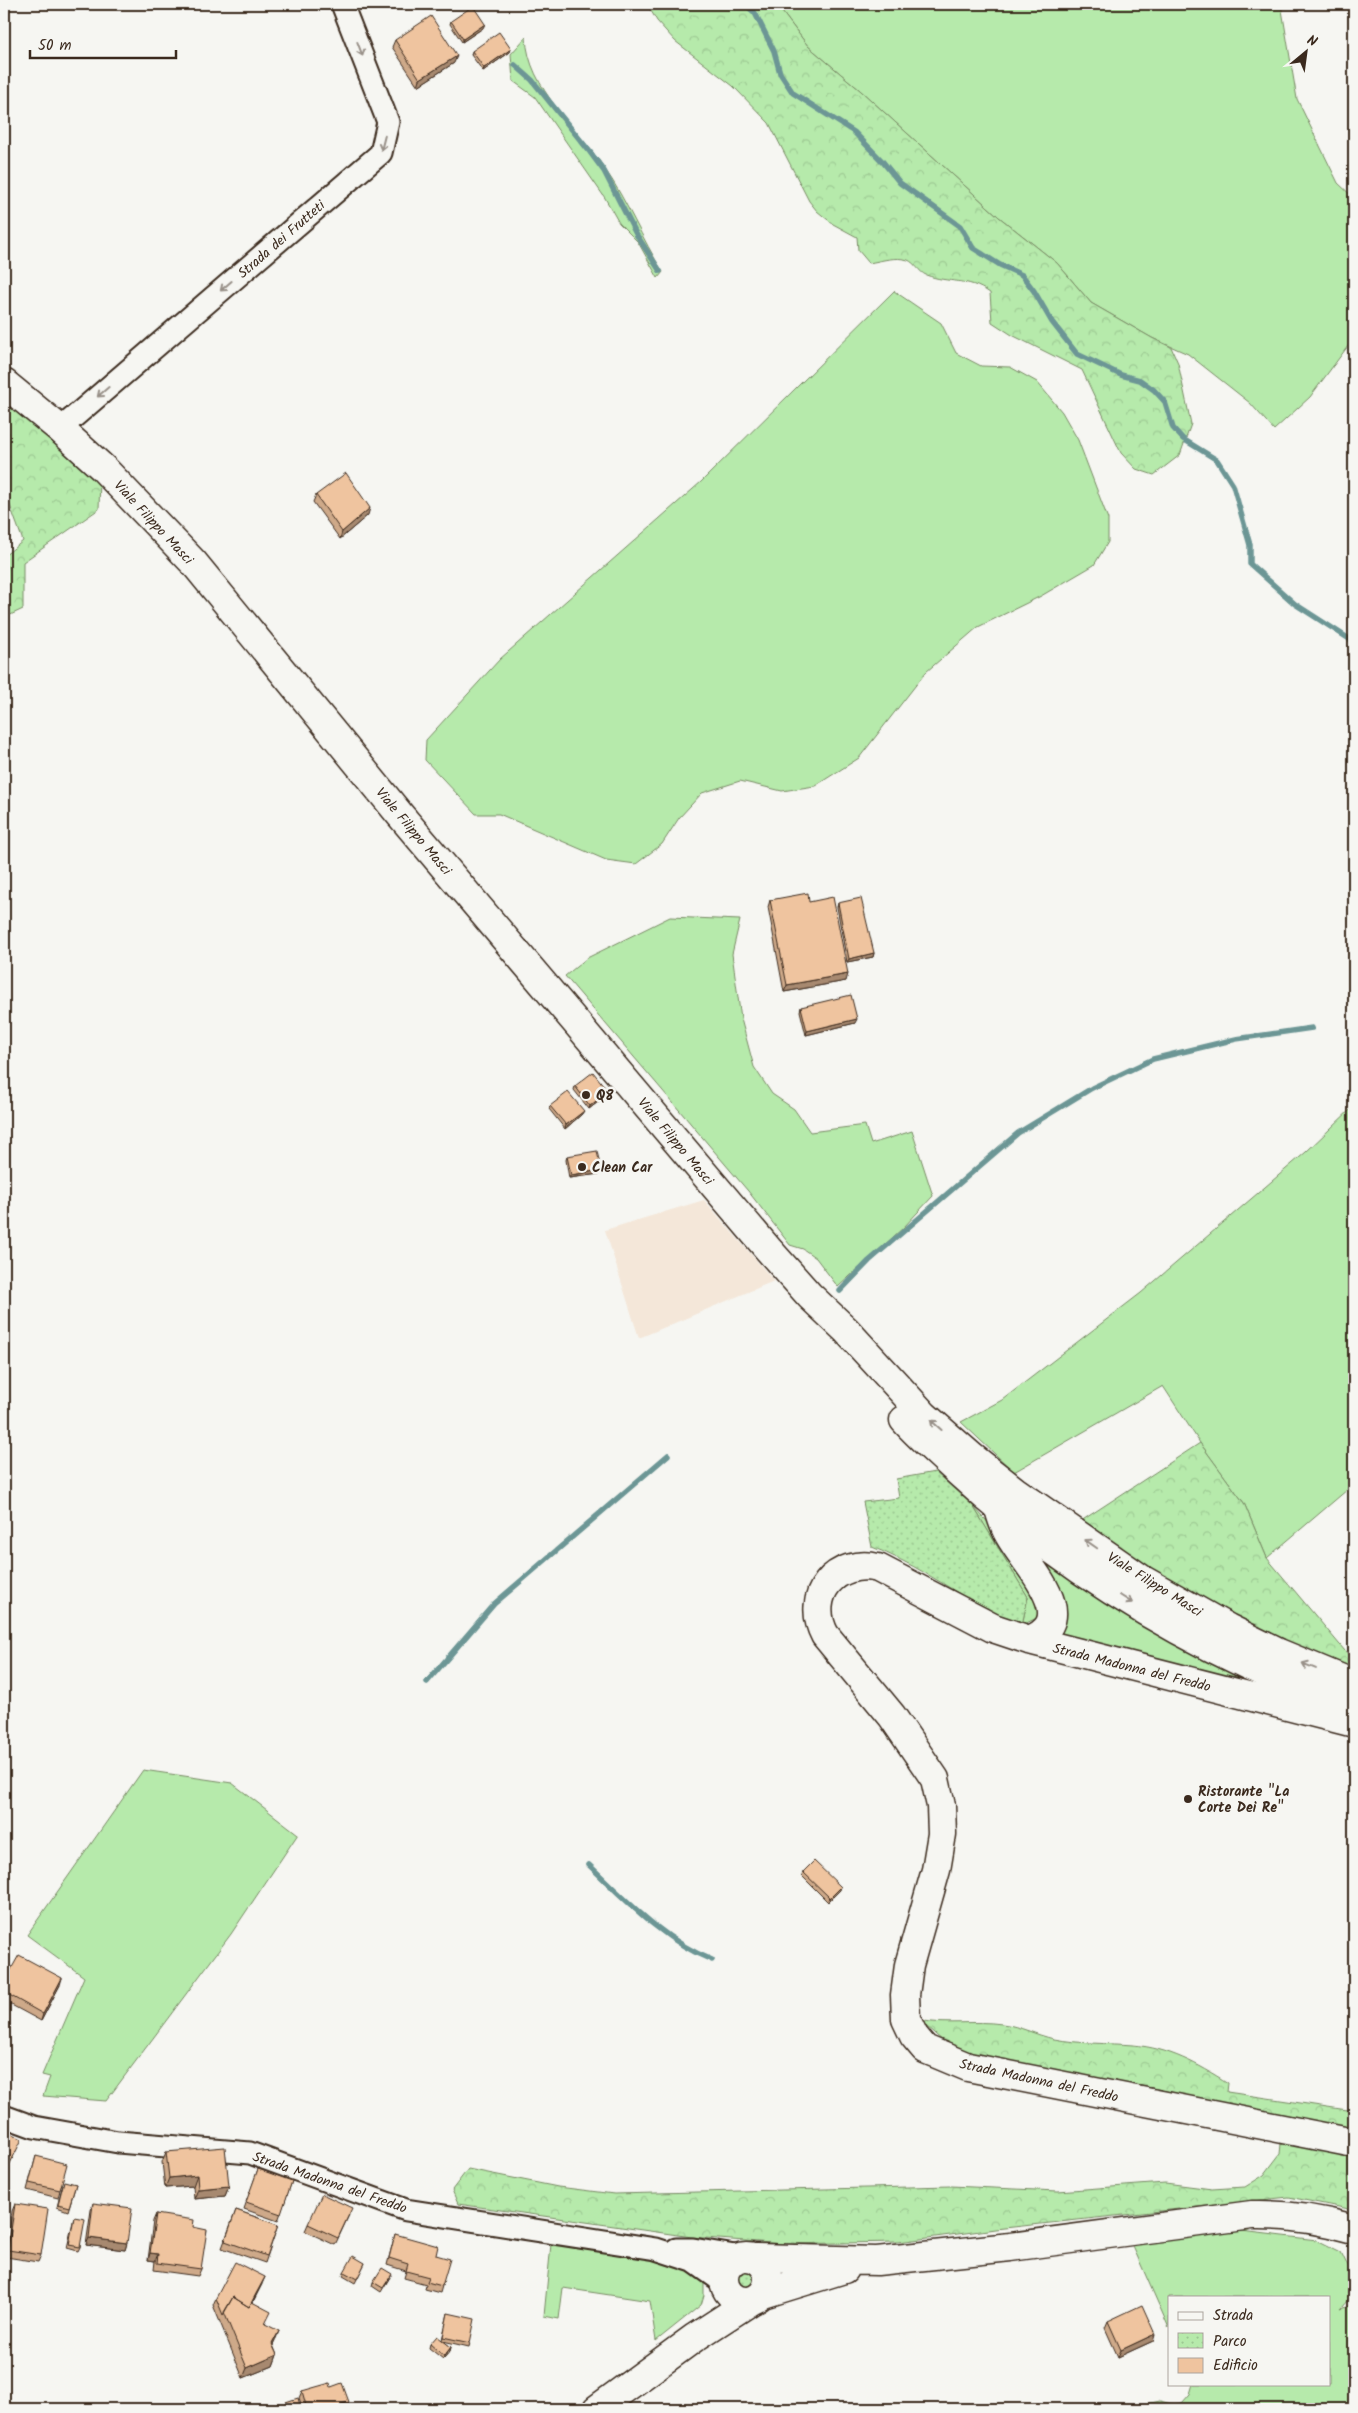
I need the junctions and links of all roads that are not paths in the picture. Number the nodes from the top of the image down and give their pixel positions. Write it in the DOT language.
graph roads {
  1 [pos="342,4"];
  2 [pos="4,383"];
  3 [pos="60,429"];
  4 [pos="810,1296"];
  5 [pos="972,1457"];
  6 [pos="1000,1511"];
  7 [pos="1029,1640"];
  8 [pos="1354,1684"];
  9 [pos="1235,1693"];
  10 [pos="1317,1695"];
  11 [pos="1354,1695"];
  12 [pos="1354,1709"];
  13 [pos="1354,1723"];
  14 [pos="4,2116"];
  15 [pos="1354,2144"];
  16 [pos="1354,2229"];
  17 [pos="656,2249"];
  18 [pos="748,2258"];
  19 [pos="877,2261"];
  20 [pos="745,2292"];
  21 [pos="598,2409"];
  1 -- 3 [label="street, Strada dei Frutteti, one-way"];
  2 -- 3 [label="main road, Viale Filippo Masci"];
  3 -- 4 [label="main road, Viale Filippo Masci"];
  5 -- 4 [label="main road, Viale Filippo Masci, one-way"];
  4 -- 6 [label="main road, Viale Filippo Masci"];
  5 -- 6 [label="main road, Viale Filippo Masci"];
  8 -- 5 [label="main road, Viale Filippo Masci, one-way"];
  6 -- 7 [label="main road, Strada Madonna del Freddo"];
  6 -- 10 [label="main road, Viale Filippo Masci, one-way"];
  7 -- 9 [label="main road, Strada Madonna del Freddo"];
  7 -- 15 [label="main road, Strada Madonna del Freddo"];
  9 -- 10 [label="main road, Strada Madonna del Freddo"];
  9 -- 13 [label="main road, Strada Madonna del Freddo"];
  10 -- 11 [label="main road, Viale Filippo Masci"];
  10 -- 12 [label="main road, Viale Filippo Masci"];
  14 -- 17 [label="street, Strada Madonna del Freddo"];
  16 -- 19 [label="main road, Strada Madonna del Freddo"];
  17 -- 18 [label="street, Strada Madonna del Freddo"];
  17 -- 20 [label="street, Strada Madonna del Freddo"];
  18 -- 19 [label="main road, Strada Madonna del Freddo"];
  18 -- 20 [label="main road"];
  18 -- 20 [label="main road"];
  19 -- 20 [label="main road, Strada Madonna del Freddo"];
  20 -- 21 [label="main road"];
}
